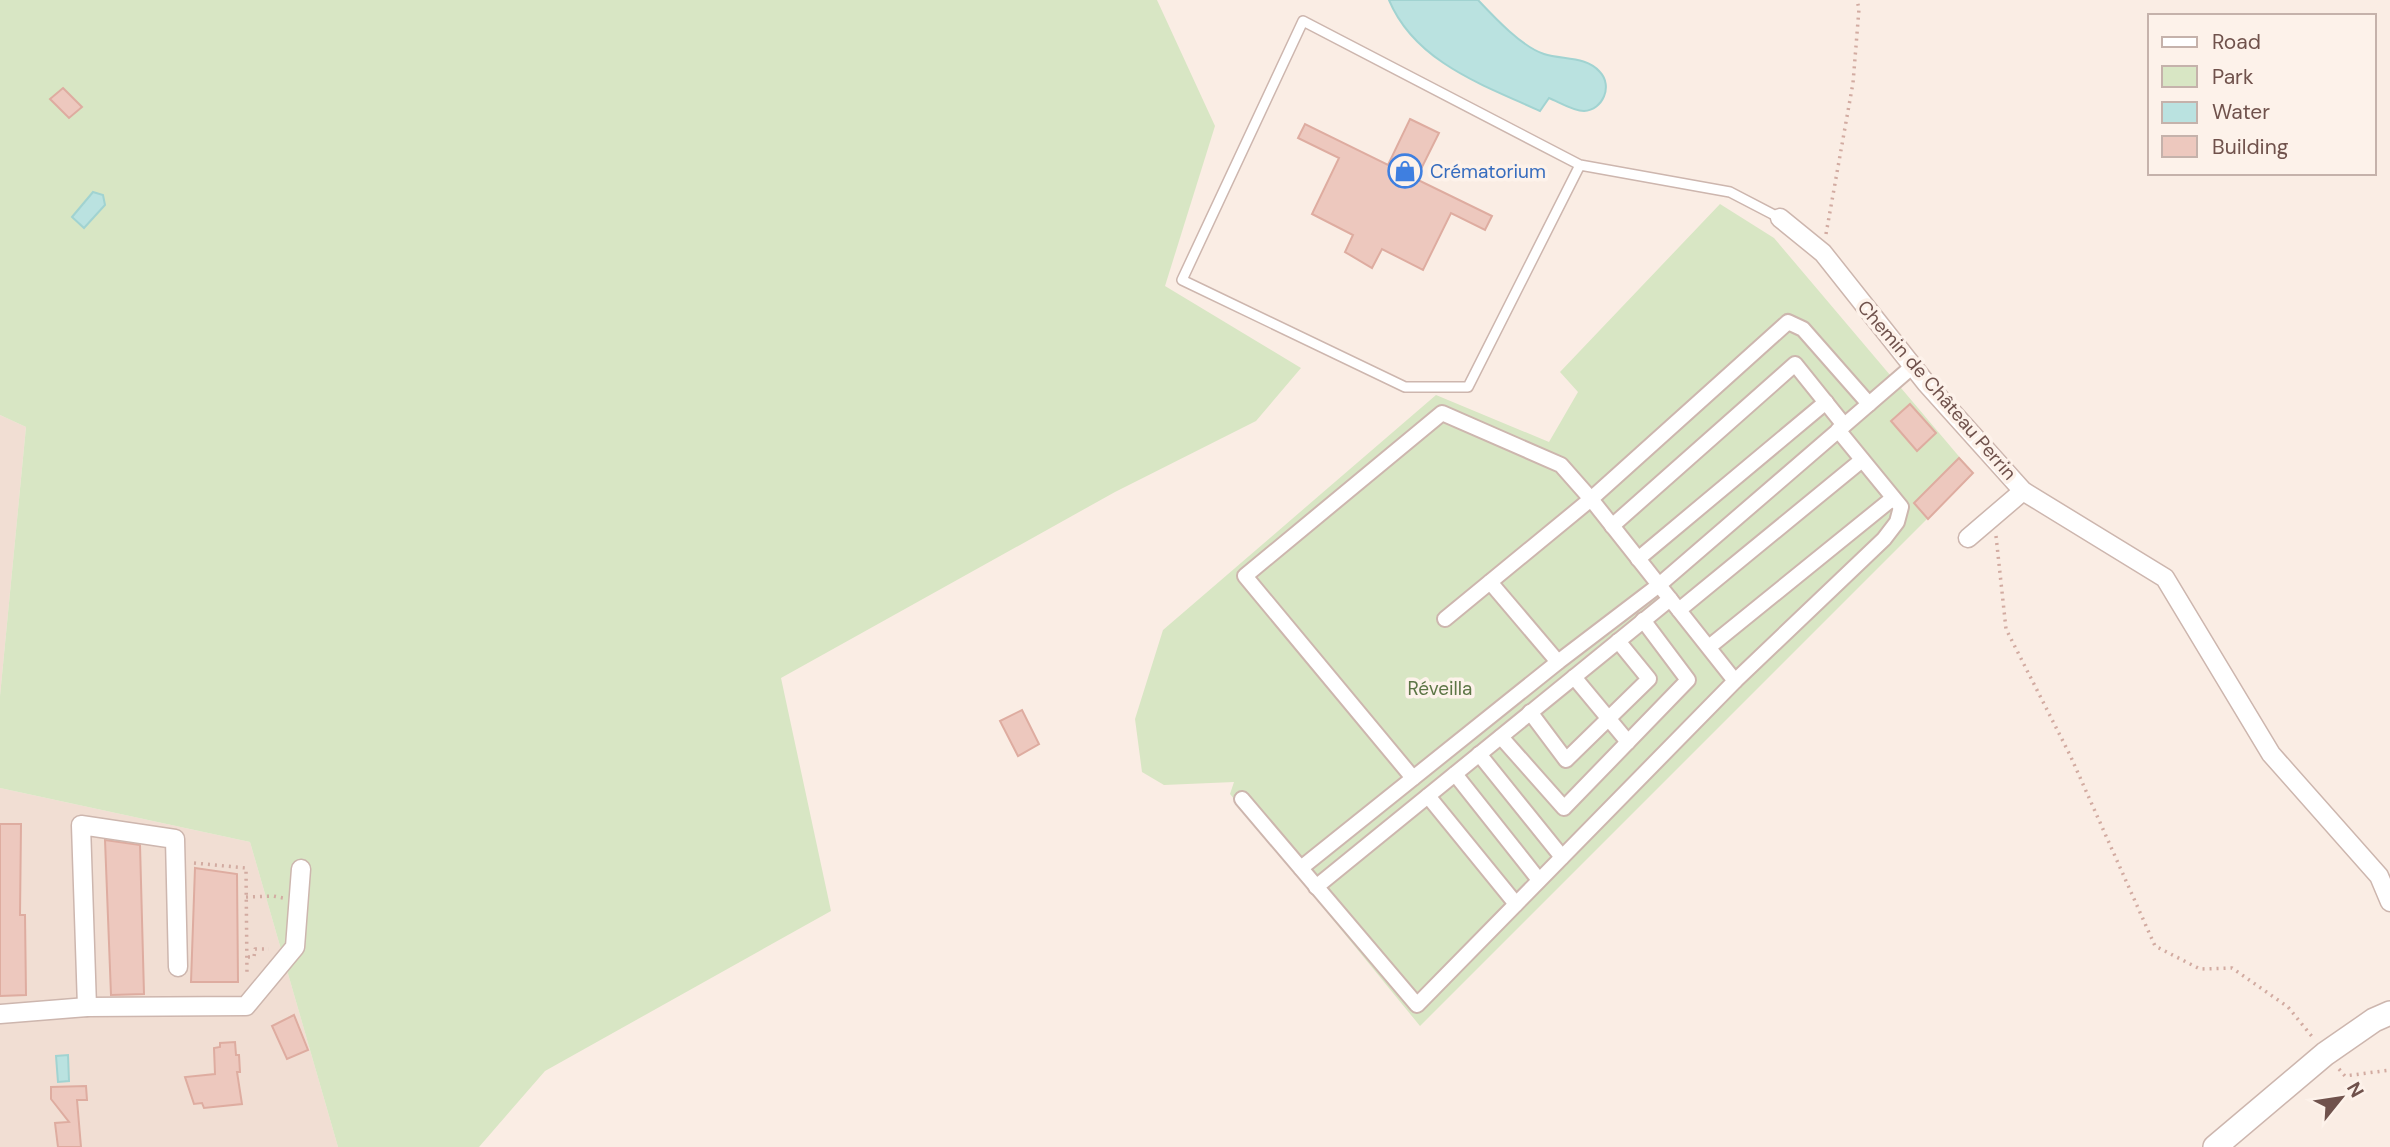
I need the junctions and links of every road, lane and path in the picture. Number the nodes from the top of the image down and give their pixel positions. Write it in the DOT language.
graph roads {
  1 [pos="1857,0"];
  2 [pos="1580,165"];
  3 [pos="1780,218"];
  4 [pos="1823,253"];
  5 [pos="1913,366"];
  6 [pos="1826,402"];
  7 [pos="1868,404"];
  8 [pos="1841,428"];
  9 [pos="1862,460"];
  10 [pos="2023,491"];
  11 [pos="1893,498"];
  12 [pos="1591,499"];
  13 [pos="1994,517"];
  14 [pos="1612,526"];
  15 [pos="1968,538"];
  16 [pos="1638,559"];
  17 [pos="1490,582"];
  18 [pos="1659,585"];
  19 [pos="1674,605"];
  20 [pos="1445,619"];
  21 [pos="1643,620"];
  22 [pos="1618,641"];
  23 [pos="1709,648"];
  24 [pos="1558,662"];
  25 [pos="1574,677"];
  26 [pos="1735,681"];
  27 [pos="1530,712"];
  28 [pos="1608,719"];
  29 [pos="1501,737"];
  30 [pos="1628,742"];
  31 [pos="1479,754"];
  32 [pos="1455,774"];
  33 [pos="1413,778"];
  34 [pos="1428,796"];
  35 [pos="1242,799"];
  36 [pos="1562,857"];
  37 [pos="174,859"];
  38 [pos="1301,868"];
  39 [pos="301,869"];
  40 [pos="1539,880"];
  41 [pos="1316,887"];
  42 [pos="273,896"];
  43 [pos="246,897"];
  44 [pos="2390,902"];
  45 [pos="1516,904"];
  46 [pos="268,948"];
  47 [pos="248,957"];
  48 [pos="178,967"];
  49 [pos="254,997"];
  50 [pos="87,1007"];
  51 [pos="2390,1013"];
  52 [pos="0,1014"];
  53 [pos="2325,1054"];
  54 [pos="2390,1070"];
  55 [pos="2215,1147"];
  1 -- 4 [label="path"];
  2 -- 2 [label="lane"];
  2 -- 3 [label="lane"];
  3 -- 4 [label="street, Chemin de Château Perrin"];
  4 -- 5 [label="street, Chemin de Château Perrin"];
  5 -- 7 [label="street"];
  5 -- 10 [label="street, Chemin de Château Perrin"];
  6 -- 8 [label="street"];
  6 -- 14 [label="street"];
  6 -- 16 [label="street"];
  7 -- 8 [label="street"];
  7 -- 12 [label="street"];
  8 -- 9 [label="street"];
  8 -- 18 [label="street"];
  9 -- 11 [label="street"];
  9 -- 19 [label="street"];
  10 -- 13 [label="street"];
  10 -- 44 [label="street, Chemin de Château Perrin"];
  11 -- 23 [label="street"];
  11 -- 26 [label="street"];
  12 -- 14 [label="street"];
  12 -- 17 [label="street"];
  12 -- 33 [label="street"];
  13 -- 15 [label="street"];
  13 -- 53 [label="path"];
  14 -- 16 [label="street"];
  16 -- 18 [label="street"];
  17 -- 20 [label="street"];
  17 -- 24 [label="street"];
  18 -- 19 [label="street"];
  18 -- 24 [label="street"];
  19 -- 21 [label="street"];
  19 -- 23 [label="street"];
  21 -- 22 [label="street"];
  21 -- 30 [label="street"];
  22 -- 25 [label="street"];
  22 -- 28 [label="street"];
  23 -- 26 [label="street"];
  24 -- 33 [label="street"];
  25 -- 27 [label="street"];
  25 -- 28 [label="street"];
  26 -- 36 [label="street"];
  27 -- 28 [label="street"];
  27 -- 29 [label="street"];
  28 -- 30 [label="street"];
  29 -- 30 [label="street"];
  29 -- 31 [label="street"];
  31 -- 32 [label="street"];
  31 -- 36 [label="street"];
  32 -- 34 [label="street"];
  32 -- 40 [label="street"];
  33 -- 38 [label="street"];
  34 -- 41 [label="street"];
  34 -- 45 [label="street"];
  35 -- 38 [label="street"];
  36 -- 40 [label="street"];
  37 -- 43 [label="path"];
  37 -- 48 [label="street"];
  37 -- 50 [label="street"];
  38 -- 41 [label="street"];
  39 -- 49 [label="street"];
  40 -- 45 [label="street"];
  41 -- 45 [label="street"];
  42 -- 43 [label="path"];
  43 -- 47 [label="path"];
  46 -- 47 [label="path"];
  47 -- 49 [label="path"];
  49 -- 50 [label="street"];
  50 -- 52 [label="street"];
  51 -- 53 [label="street"];
  53 -- 54 [label="path"];
  53 -- 55 [label="street"];
}
